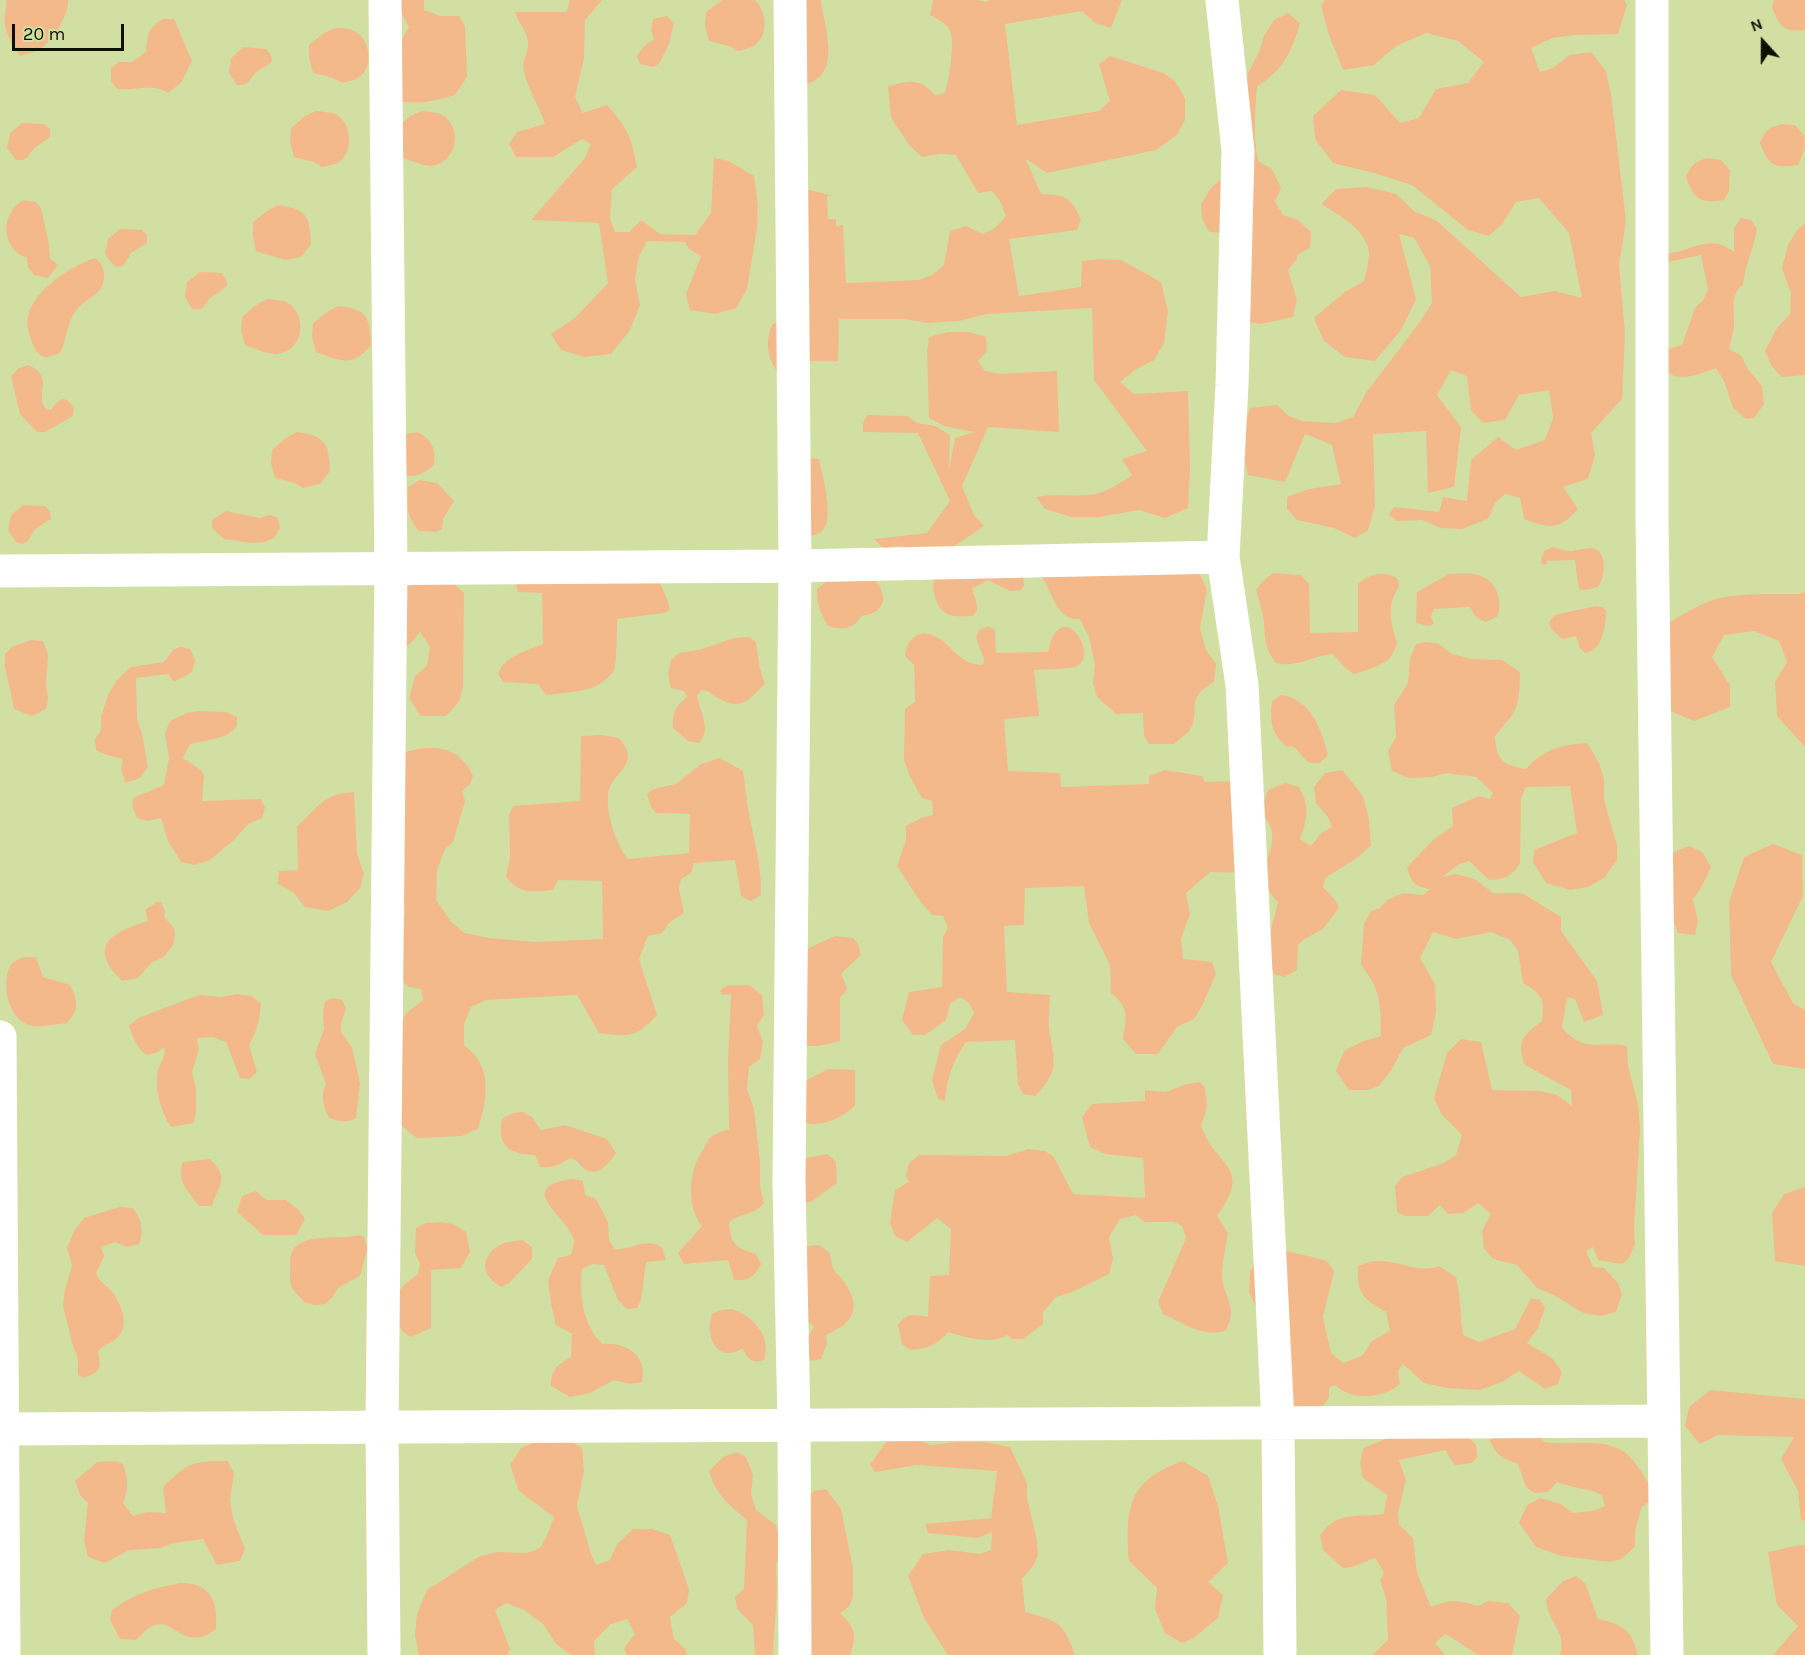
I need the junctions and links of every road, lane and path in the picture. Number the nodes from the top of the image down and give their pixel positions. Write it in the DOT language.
graph roads {
  1 [pos="385,0"];
  2 [pos="790,0"];
  3 [pos="1222,0"];
  4 [pos="1653,0"];
  5 [pos="1223,558"];
  6 [pos="795,566"];
  7 [pos="391,570"];
  8 [pos="0,571"];
  9 [pos="0,1037"];
  10 [pos="1663,1421"];
  11 [pos="1278,1423"];
  12 [pos="794,1425"];
  13 [pos="382,1428"];
  14 [pos="1,1429"];
  15 [pos="4,1655"];
  16 [pos="384,1655"];
  17 [pos="795,1655"];
  18 [pos="1280,1655"];
  19 [pos="1667,1655"];
  1 -- 7 [label="street"];
  2 -- 6 [label="street"];
  3 -- 5 [label="street"];
  4 -- 10 [label="street"];
  5 -- 6 [label="street"];
  5 -- 11 [label="street"];
  6 -- 7 [label="street"];
  6 -- 12 [label="street"];
  7 -- 8 [label="street"];
  7 -- 13 [label="street"];
  9 -- 14 [label="street"];
  10 -- 11 [label="street"];
  10 -- 19 [label="street"];
  11 -- 12 [label="street"];
  11 -- 18 [label="street"];
  12 -- 13 [label="street"];
  12 -- 17 [label="street"];
  13 -- 14 [label="street"];
  13 -- 16 [label="street"];
  14 -- 15 [label="street"];
}
